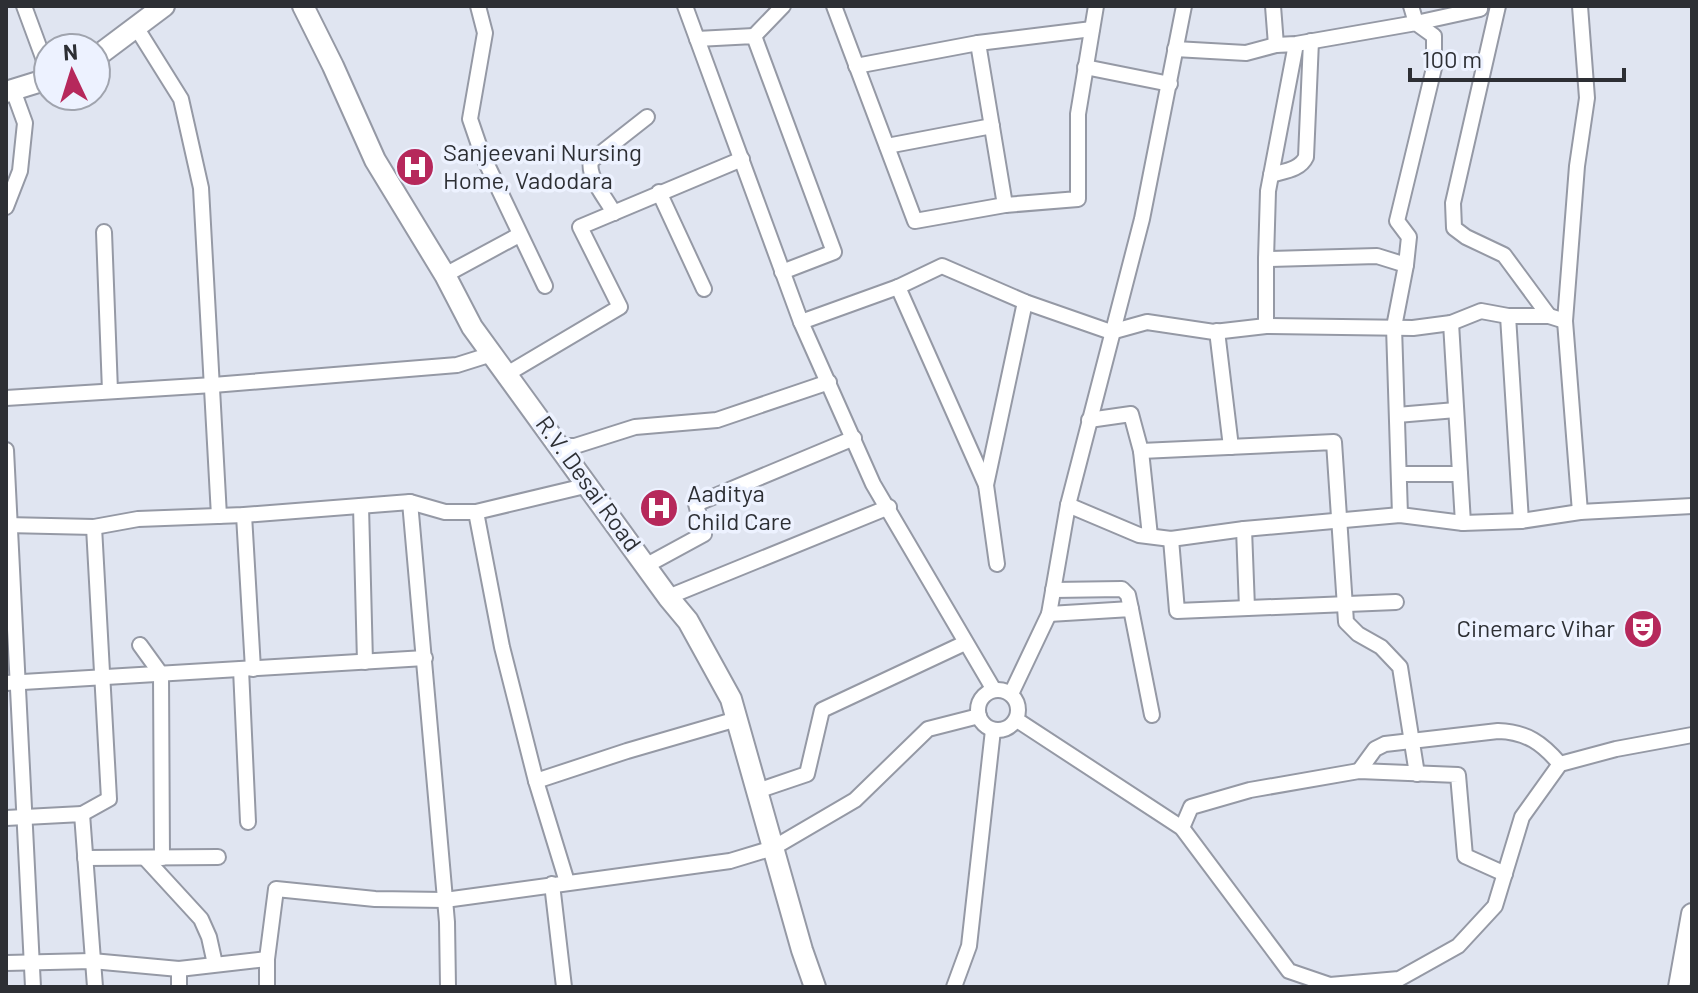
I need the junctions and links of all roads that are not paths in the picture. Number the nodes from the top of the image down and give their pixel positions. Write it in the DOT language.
graph roads {
  1 [pos="24,6"];
  2 [pos="164,6"];
  3 [pos="303,6"];
  4 [pos="478,6"];
  5 [pos="685,6"];
  6 [pos="783,6"];
  7 [pos="834,6"];
  8 [pos="1096,6"];
  9 [pos="1184,6"];
  10 [pos="1273,6"];
  11 [pos="1411,6"];
  12 [pos="1498,6"];
  13 [pos="1580,6"];
  14 [pos="1480,9"];
  15 [pos="1416,23"];
  16 [pos="136,27"];
  17 [pos="1092,29"];
  18 [pos="34,32"];
  19 [pos="754,36"];
  20 [pos="697,39"];
  21 [pos="978,43"];
  22 [pos="1304,43"];
  23 [pos="112,45"];
  24 [pos="1276,45"];
  25 [pos="1175,49"];
  26 [pos="856,66"];
  27 [pos="1085,67"];
  28 [pos="32,84"];
  29 [pos="1170,84"];
  30 [pos="9,91"];
  31 [pos="647,117"];
  32 [pos="992,126"];
  33 [pos="887,146"];
  34 [pos="742,159"];
  35 [pos="1271,175"];
  36 [pos="659,192"];
  37 [pos="1005,205"];
  38 [pos="6,207"];
  39 [pos="614,213"];
  40 [pos="104,232"];
  41 [pos="519,235"];
  42 [pos="1266,259"];
  43 [pos="1406,265"];
  44 [pos="782,272"];
  45 [pos="445,275"];
  46 [pos="545,286"];
  47 [pos="898,287"];
  48 [pos="704,289"];
  49 [pos="1025,302"];
  50 [pos="1508,316"];
  51 [pos="1549,316"];
  52 [pos="1565,321"];
  53 [pos="801,322"];
  54 [pos="1451,323"];
  55 [pos="1266,326"];
  56 [pos="1394,327"];
  57 [pos="1217,331"];
  58 [pos="1111,332"];
  59 [pos="492,354"];
  60 [pos="507,374"];
  61 [pos="829,382"];
  62 [pos="213,385"];
  63 [pos="110,391"];
  64 [pos="6,398"];
  65 [pos="1456,410"];
  66 [pos="1397,415"];
  67 [pos="1089,420"];
  68 [pos="854,438"];
  69 [pos="560,446"];
  70 [pos="1231,447"];
  71 [pos="6,450"];
  72 [pos="1141,451"];
  73 [pos="1399,474"];
  74 [pos="1460,474"];
  75 [pos="589,485"];
  76 [pos="986,485"];
  77 [pos="410,502"];
  78 [pos="1068,505"];
  79 [pos="361,506"];
  80 [pos="1692,506"];
  81 [pos="889,507"];
  82 [pos="476,512"];
  83 [pos="1580,512"];
  84 [pos="244,515"];
  85 [pos="1400,515"];
  86 [pos="219,516"];
  87 [pos="1341,521"];
  88 [pos="1521,521"];
  89 [pos="1463,523"];
  90 [pos="8,524"];
  91 [pos="94,527"];
  92 [pos="1244,529"];
  93 [pos="1150,536"];
  94 [pos="1171,539"];
  95 [pos="997,564"];
  96 [pos="647,565"];
  97 [pos="1053,590"];
  98 [pos="668,597"];
  99 [pos="1396,602"];
  100 [pos="1343,605"];
  101 [pos="1247,608"];
  102 [pos="1131,609"];
  103 [pos="1049,614"];
  104 [pos="965,643"];
  105 [pos="140,645"];
  106 [pos="425,658"];
  107 [pos="365,662"];
  108 [pos="247,669"];
  109 [pos="162,674"];
  110 [pos="104,678"];
  111 [pos="12,683"];
  112 [pos="994,690"];
  113 [pos="1011,694"];
  114 [pos="1152,715"];
  115 [pos="979,716"];
  116 [pos="737,719"];
  117 [pos="1017,720"];
  118 [pos="993,730"];
  119 [pos="1692,735"];
  120 [pos="1412,741"];
  121 [pos="1560,764"];
  122 [pos="1359,771"];
  123 [pos="1417,774"];
  124 [pos="536,781"];
  125 [pos="757,791"];
  126 [pos="82,814"];
  127 [pos="25,817"];
  128 [pos="6,818"];
  129 [pos="248,822"];
  130 [pos="1182,828"];
  131 [pos="773,848"];
  132 [pos="218,857"];
  133 [pos="85,858"];
  134 [pos="145,858"];
  135 [pos="162,858"];
  136 [pos="1505,874"];
  137 [pos="560,883"];
  138 [pos="445,900"];
  139 [pos="1692,914"];
  140 [pos="1690,952"];
  141 [pos="267,959"];
  142 [pos="32,961"];
  143 [pos="92,961"];
  144 [pos="6,963"];
  145 [pos="215,964"];
  146 [pos="179,969"];
  147 [pos="1360,985"];
  148 [pos="33,987"];
  149 [pos="95,987"];
  150 [pos="179,987"];
  151 [pos="267,987"];
  152 [pos="448,987"];
  153 [pos="564,987"];
  154 [pos="815,987"];
  155 [pos="954,987"];
  156 [pos="1679,987"];
  1 -- 18 [label="street"];
  2 -- 16 [label="street"];
  3 -- 45 [label="street, R.V. Desai Road"];
  4 -- 41 [label="street"];
  5 -- 20 [label="street"];
  6 -- 19 [label="street"];
  7 -- 26 [label="street"];
  8 -- 17 [label="street"];
  9 -- 25 [label="street"];
  10 -- 24 [label="street"];
  11 -- 15 [label="street"];
  12 -- 51 [label="street"];
  13 -- 52 [label="street"];
  14 -- 15 [label="street"];
  15 -- 22 [label="street"];
  15 -- 43 [label="street"];
  16 -- 23 [label="street"];
  16 -- 62 [label="street"];
  17 -- 21 [label="street"];
  17 -- 27 [label="street"];
  19 -- 20 [label="street"];
  19 -- 44 [label="street"];
  20 -- 34 [label="street"];
  21 -- 26 [label="street"];
  21 -- 32 [label="street"];
  22 -- 24 [label="street"];
  22 -- 35 [label="street"];
  22 -- 35 [label="street"];
  24 -- 25 [label="street"];
  25 -- 29 [label="street"];
  26 -- 33 [label="street"];
  27 -- 29 [label="street"];
  27 -- 37 [label="street"];
  28 -- 30 [label="street"];
  29 -- 58 [label="street"];
  30 -- 38 [label="street"];
  31 -- 39 [label="street"];
  32 -- 33 [label="street"];
  32 -- 37 [label="street"];
  33 -- 37 [label="street"];
  34 -- 36 [label="street"];
  34 -- 44 [label="street"];
  35 -- 42 [label="street"];
  36 -- 39 [label="street"];
  36 -- 48 [label="street"];
  39 -- 60 [label="street"];
  40 -- 63 [label="street"];
  41 -- 45 [label="street"];
  41 -- 46 [label="street"];
  42 -- 43 [label="street"];
  42 -- 55 [label="street"];
  43 -- 56 [label="street"];
  44 -- 53 [label="street"];
  45 -- 59 [label="street, R.V. Desai Road"];
  47 -- 49 [label="street"];
  47 -- 53 [label="street"];
  47 -- 76 [label="street"];
  49 -- 58 [label="street"];
  49 -- 76 [label="street"];
  50 -- 51 [label="street"];
  50 -- 54 [label="street"];
  50 -- 88 [label="street"];
  51 -- 52 [label="street"];
  52 -- 83 [label="street"];
  53 -- 61 [label="street"];
  54 -- 56 [label="street"];
  54 -- 65 [label="street"];
  55 -- 56 [label="street"];
  55 -- 57 [label="street"];
  56 -- 66 [label="street"];
  57 -- 58 [label="street"];
  57 -- 70 [label="street"];
  58 -- 67 [label="street"];
  59 -- 60 [label="street, R.V. Desai Road"];
  59 -- 62 [label="street"];
  60 -- 69 [label="street, R.V. Desai Road"];
  61 -- 68 [label="street"];
  61 -- 69 [label="street"];
  62 -- 63 [label="street"];
  62 -- 86 [label="street"];
  63 -- 64 [label="street"];
  65 -- 66 [label="street"];
  65 -- 74 [label="street"];
  66 -- 73 [label="street"];
  67 -- 72 [label="street"];
  67 -- 78 [label="street"];
  68 -- 81 [label="street"];
  68 -- 96 [label="street"];
  69 -- 75 [label="street, R.V. Desai Road"];
  70 -- 72 [label="street"];
  70 -- 87 [label="street"];
  71 -- 90 [label="street"];
  72 -- 93 [label="street"];
  73 -- 74 [label="street"];
  73 -- 85 [label="street"];
  74 -- 89 [label="street"];
  75 -- 82 [label="street"];
  75 -- 96 [label="street, R.V. Desai Road"];
  76 -- 95 [label="street"];
  77 -- 79 [label="street"];
  77 -- 82 [label="street"];
  77 -- 106 [label="street"];
  78 -- 93 [label="street"];
  78 -- 97 [label="street"];
  79 -- 84 [label="street"];
  79 -- 107 [label="street"];
  80 -- 83 [label="street"];
  81 -- 98 [label="street"];
  81 -- 104 [label="street"];
  82 -- 124 [label="street"];
  83 -- 88 [label="street"];
  84 -- 86 [label="street"];
  84 -- 108 [label="street"];
  85 -- 87 [label="street"];
  85 -- 89 [label="street"];
  86 -- 91 [label="street"];
  87 -- 92 [label="street"];
  87 -- 100 [label="street"];
  88 -- 89 [label="street"];
  90 -- 91 [label="street"];
  90 -- 111 [label="street"];
  91 -- 110 [label="street"];
  92 -- 94 [label="street"];
  92 -- 101 [label="street"];
  93 -- 94 [label="street"];
  94 -- 101 [label="street"];
  96 -- 98 [label="street, R.V. Desai Road"];
  97 -- 102 [label="street"];
  97 -- 103 [label="street"];
  98 -- 116 [label="street, R.V. Desai Road"];
  99 -- 100 [label="street"];
  100 -- 101 [label="street"];
  100 -- 120 [label="street"];
  102 -- 103 [label="street"];
  102 -- 114 [label="street"];
  103 -- 113 [label="street"];
  104 -- 112 [label="street"];
  104 -- 125 [label="street"];
  105 -- 109 [label="street"];
  106 -- 107 [label="street"];
  106 -- 138 [label="street"];
  107 -- 108 [label="street"];
  108 -- 109 [label="street"];
  108 -- 129 [label="street"];
  109 -- 110 [label="street"];
  109 -- 135 [label="street"];
  110 -- 111 [label="street"];
  110 -- 126 [label="street"];
  111 -- 127 [label="street"];
  112 -- 113 [label="street"];
  112 -- 115 [label="street"];
  113 -- 117 [label="street"];
  115 -- 118 [label="street"];
  115 -- 131 [label="street"];
  116 -- 124 [label="street"];
  116 -- 125 [label="street, R.V. Desai Road"];
  117 -- 118 [label="street"];
  117 -- 130 [label="street"];
  118 -- 155 [label="street"];
  119 -- 121 [label="street"];
  120 -- 121 [label="street"];
  120 -- 122 [label="street"];
  120 -- 123 [label="street"];
  121 -- 136 [label="street"];
  122 -- 123 [label="street"];
  122 -- 130 [label="street"];
  123 -- 136 [label="street"];
  124 -- 137 [label="street"];
  125 -- 131 [label="street, R.V. Desai Road"];
  126 -- 127 [label="street"];
  126 -- 133 [label="street"];
  127 -- 128 [label="street"];
  127 -- 142 [label="street"];
  130 -- 147 [label="street"];
  131 -- 137 [label="street"];
  131 -- 154 [label="street, R.V. Desai Road"];
  132 -- 135 [label="street"];
  133 -- 134 [label="street"];
  133 -- 143 [label="street"];
  134 -- 135 [label="street"];
  134 -- 145 [label="street"];
  136 -- 147 [label="street"];
  137 -- 138 [label="street"];
  137 -- 153 [label="street"];
  138 -- 141 [label="street"];
  138 -- 152 [label="street"];
  139 -- 140 [label="street"];
  140 -- 156 [label="street"];
  141 -- 145 [label="street"];
  141 -- 151 [label="street"];
  142 -- 143 [label="street"];
  142 -- 144 [label="street"];
  142 -- 148 [label="street"];
  143 -- 146 [label="street"];
  143 -- 149 [label="street"];
  145 -- 146 [label="street"];
  146 -- 150 [label="street"];
}
